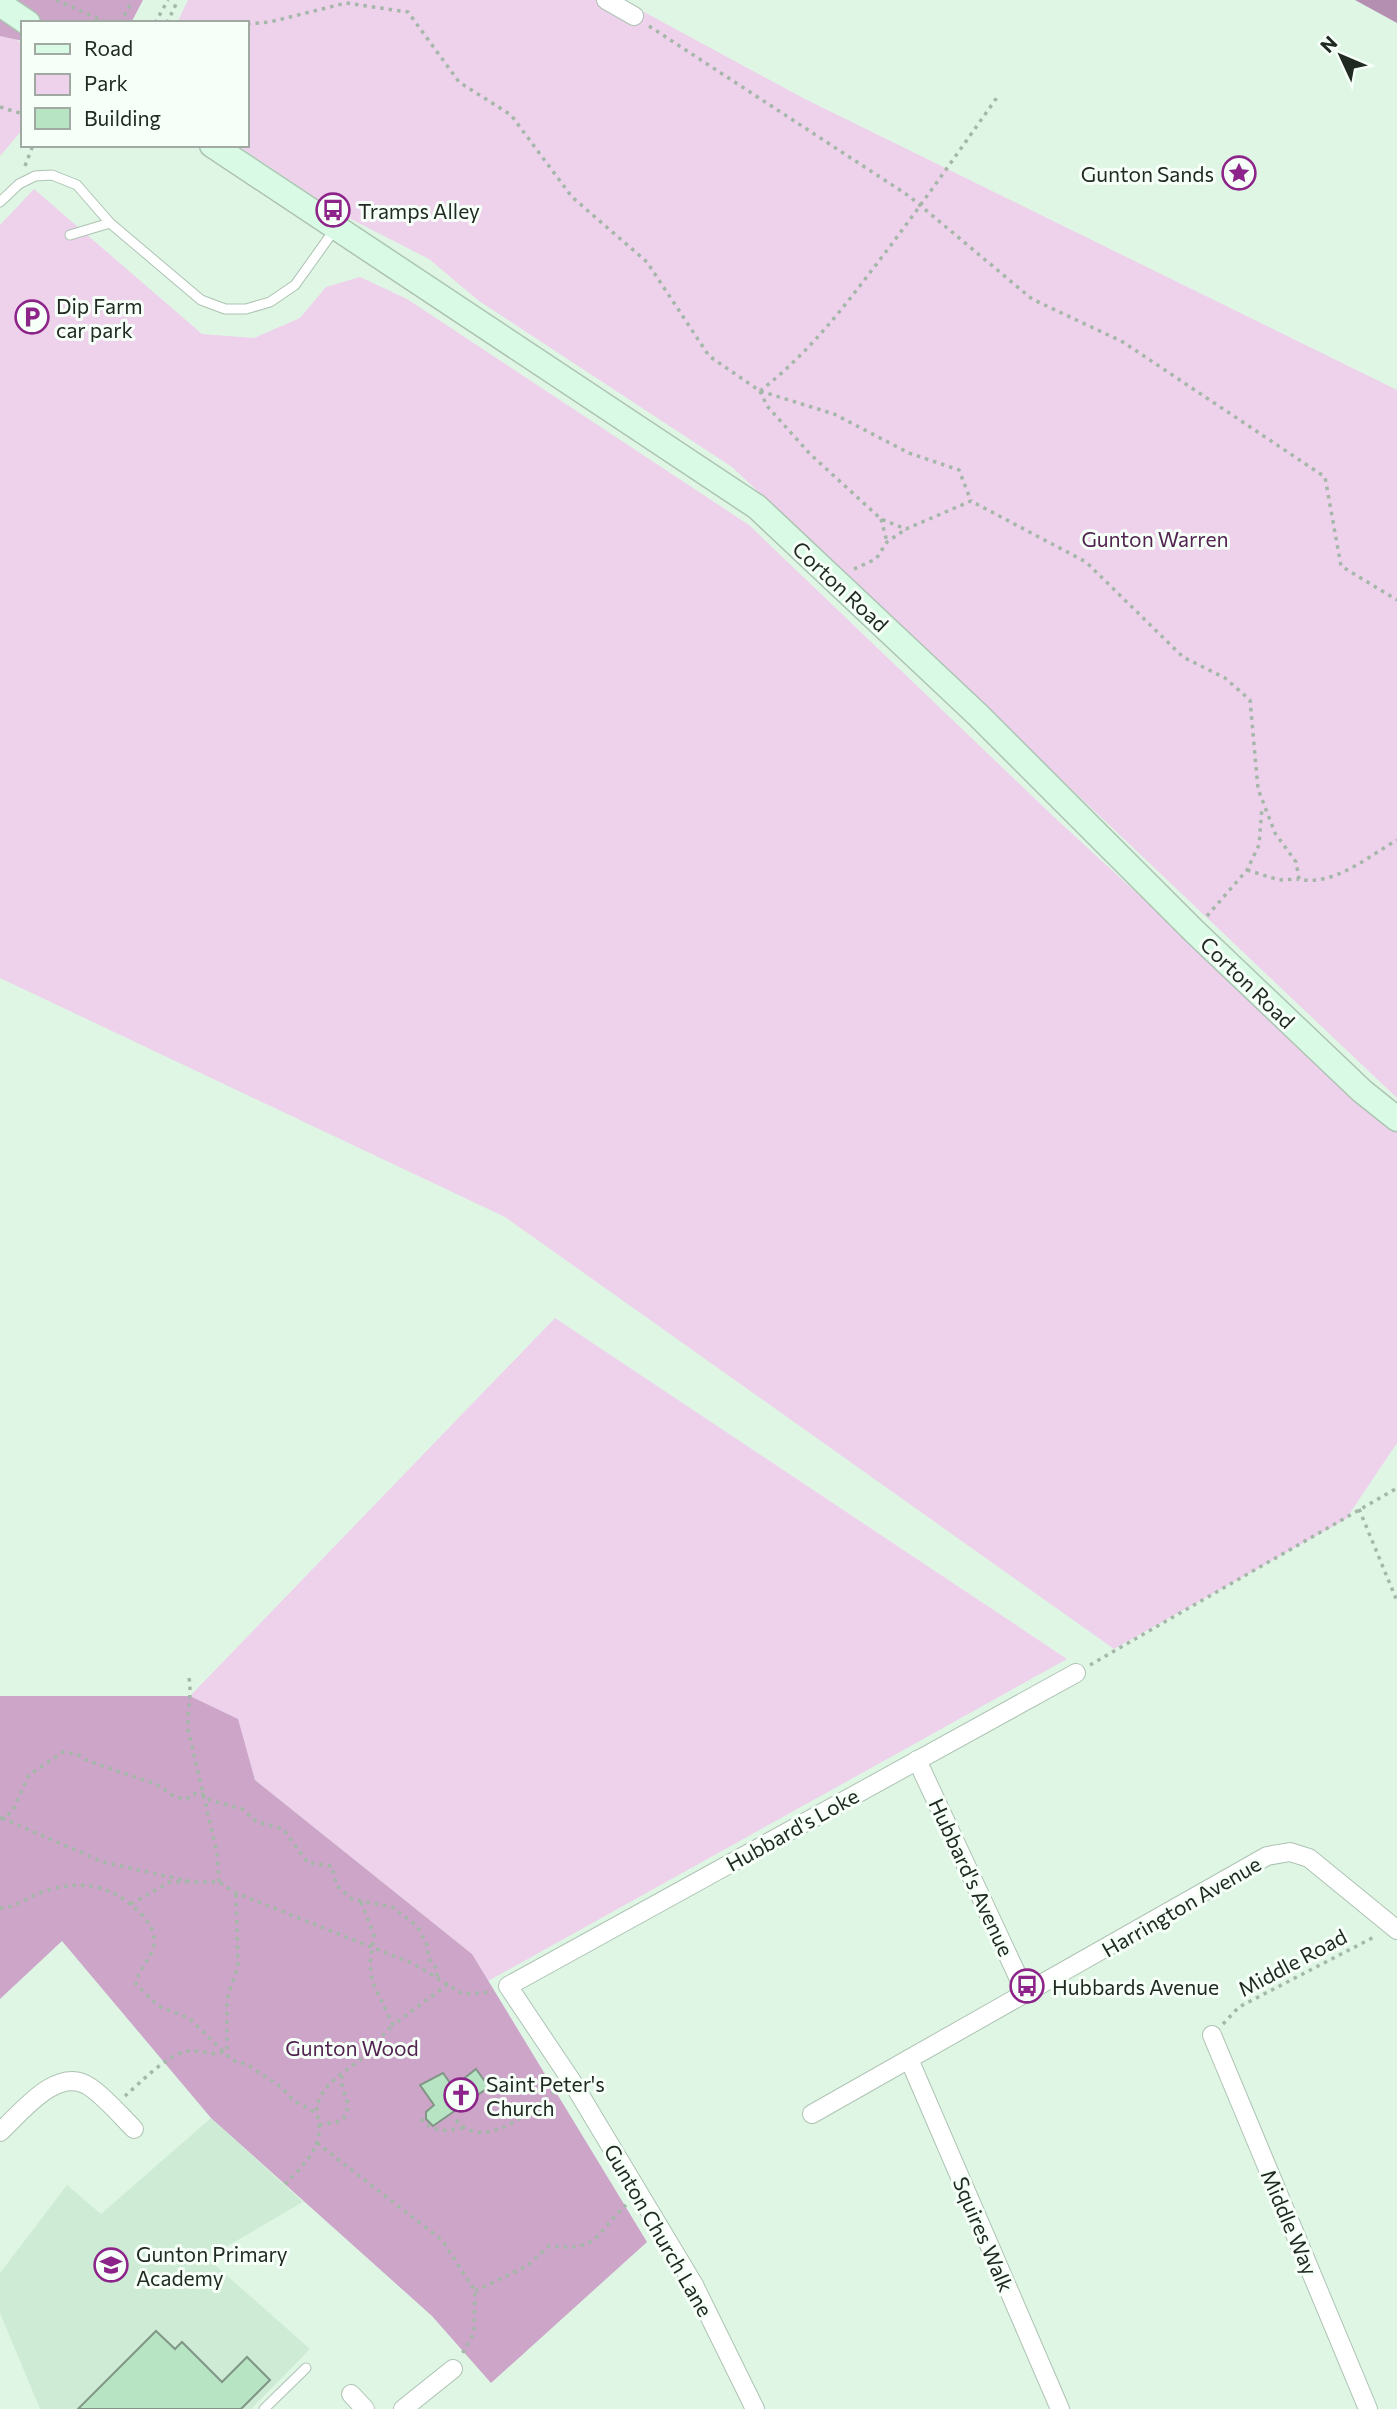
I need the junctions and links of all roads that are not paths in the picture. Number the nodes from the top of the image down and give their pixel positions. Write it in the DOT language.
graph roads {
  1 [pos="606,0"];
  2 [pos="0,4"];
  3 [pos="634,16"];
  4 [pos="25,21"];
  5 [pos="215,147"];
  6 [pos="0,202"];
  7 [pos="110,223"];
  8 [pos="335,227"];
  9 [pos="70,235"];
  10 [pos="1397,1119"];
  11 [pos="1076,1673"];
  12 [pos="917,1760"];
  13 [pos="1395,1929"];
  14 [pos="501,1989"];
  15 [pos="1026,1994"];
  16 [pos="1212,2035"];
  17 [pos="909,2059"];
  18 [pos="812,2114"];
  19 [pos="134,2129"];
  20 [pos="0,2132"];
  21 [pos="306,2368"];
  22 [pos="453,2369"];
  23 [pos="351,2394"];
  24 [pos="264,2409"];
  25 [pos="365,2409"];
  26 [pos="403,2409"];
  27 [pos="755,2409"];
  28 [pos="1060,2409"];
  29 [pos="1368,2409"];
  1 -- 3 [label="street"];
  2 -- 4 [label="main road"];
  5 -- 8 [label="main road, Corton Road"];
  6 -- 7 [label="lane"];
  7 -- 8 [label="lane"];
  7 -- 9 [label="lane"];
  8 -- 10 [label="main road, Corton Road"];
  11 -- 12 [label="street, Hubbard's Loke"];
  12 -- 14 [label="street, Hubbard's Loke"];
  12 -- 15 [label="street, Hubbard's Avenue"];
  13 -- 15 [label="street, Harrington Avenue"];
  14 -- 27 [label="street, Gunton Church Lane"];
  15 -- 17 [label="street, Harrington Avenue"];
  16 -- 29 [label="street, Middle Way"];
  17 -- 18 [label="street, Harrington Avenue"];
  17 -- 28 [label="street, Squires Walk"];
  19 -- 20 [label="street"];
  21 -- 24 [label="lane"];
  22 -- 26 [label="street"];
  23 -- 25 [label="street"];
}
